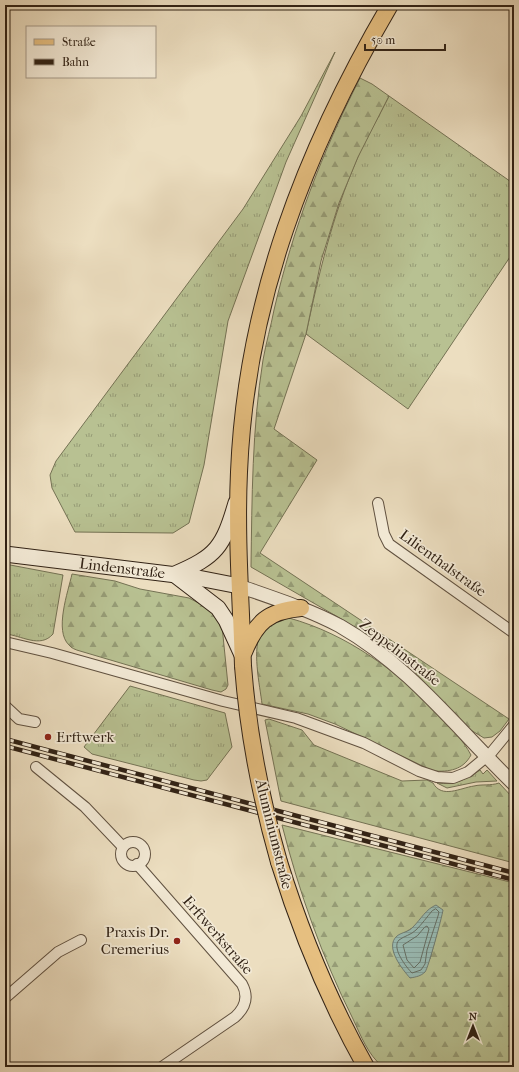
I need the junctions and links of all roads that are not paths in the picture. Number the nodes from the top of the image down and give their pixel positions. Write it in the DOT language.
graph roads {
  1 [pos="390,5"];
  2 [pos="238,494"];
  3 [pos="378,503"];
  4 [pos="5,554"];
  5 [pos="174,574"];
  6 [pos="239,586"];
  7 [pos="301,608"];
  8 [pos="514,633"];
  9 [pos="5,642"];
  10 [pos="243,661"];
  11 [pos="5,706"];
  12 [pos="35,722"];
  13 [pos="514,725"];
  14 [pos="486,757"];
  15 [pos="36,767"];
  16 [pos="514,784"];
  17 [pos="123,847"];
  18 [pos="137,864"];
  19 [pos="81,940"];
  20 [pos="5,998"];
  21 [pos="162,1067"];
  22 [pos="366,1067"];
  1 -- 2 [label="main road, Aluminiumstraße"];
  2 -- 5 [label="main road"];
  2 -- 6 [label="main road, Aluminiumstraße"];
  3 -- 8 [label="street, Lilienthalstraße"];
  4 -- 5 [label="main road, Lindenstraße"];
  5 -- 6 [label="main road, Lindenstraße"];
  5 -- 10 [label="main road"];
  6 -- 7 [label="street, Zeppelinstraße"];
  6 -- 10 [label="main road, Aluminiumstraße"];
  7 -- 10 [label="main road"];
  7 -- 14 [label="street, Zeppelinstraße"];
  9 -- 14 [label="street"];
  10 -- 22 [label="main road, Aluminiumstraße, bridge"];
  11 -- 12 [label="street"];
  13 -- 14 [label="street"];
  14 -- 16 [label="street, Zeppelinstraße"];
  15 -- 17 [label="street, Erftwerkstraße"];
  17 -- 18 [label="street, Erftwerkstraße"];
  17 -- 18 [label="street"];
  18 -- 21 [label="street, Erftwerkstraße"];
  19 -- 20 [label="street"];
}
